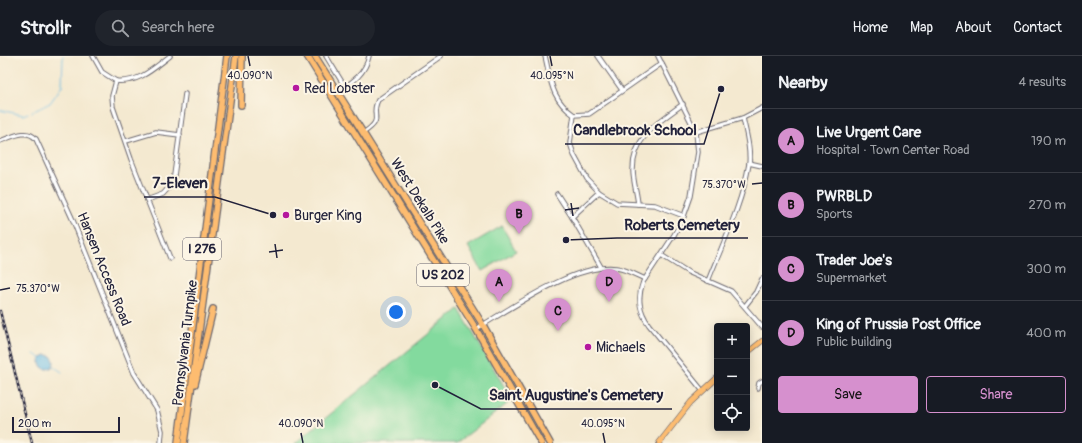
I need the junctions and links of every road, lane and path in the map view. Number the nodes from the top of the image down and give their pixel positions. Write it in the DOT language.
graph roads {
  1 [pos="93,56"];
  2 [pos="170,56"];
  3 [pos="227,56"];
  4 [pos="236,56"];
  5 [pos="242,56"];
  6 [pos="307,56"];
  7 [pos="315,56"];
  8 [pos="326,56"];
  9 [pos="369,56"];
  10 [pos="441,56"];
  11 [pos="545,56"];
  12 [pos="598,56"];
  13 [pos="658,56"];
  14 [pos="662,63"];
  15 [pos="116,81"];
  16 [pos="345,87"];
  17 [pos="622,90"];
  18 [pos="338,92"];
  19 [pos="185,94"];
  20 [pos="332,96"];
  21 [pos="683,104"];
  22 [pos="241,105"];
  23 [pos="762,108"];
  24 [pos="574,115"];
  25 [pos="743,118"];
  26 [pos="696,132"];
  27 [pos="363,133"];
  28 [pos="180,136"];
  29 [pos="0,141"];
  30 [pos="126,141"];
  31 [pos="749,164"];
  32 [pos="762,166"];
  33 [pos="599,192"];
  34 [pos="557,194"];
  35 [pos="147,200"];
  36 [pos="638,204"];
  37 [pos="684,216"];
  38 [pos="572,217"];
  39 [pos="661,255"];
  40 [pos="170,258"];
  41 [pos="601,267"];
  42 [pos="645,279"];
  43 [pos="762,279"];
  44 [pos="708,281"];
  45 [pos="745,306"];
  46 [pos="213,309"];
  47 [pos="483,325"];
  48 [pos="762,327"];
  49 [pos="476,329"];
  50 [pos="762,341"];
  51 [pos="750,351"];
  52 [pos="714,380"];
  53 [pos="762,381"];
  54 [pos="758,388"];
  55 [pos="702,390"];
  56 [pos="521,407"];
  57 [pos="189,411"];
  58 [pos="530,423"];
  59 [pos="539,423"];
  60 [pos="161,443"];
  61 [pos="178,443"];
  62 [pos="184,443"];
  63 [pos="541,443"];
  64 [pos="550,443"];
  65 [pos="659,443"];
  1 -- 15 [label="street"];
  2 -- 15 [label="street"];
  3 -- 61 [label="highway, Pennsylvania Turnpike / I 276"];
  4 -- 57 [label="highway, Pennsylvania Turnpike / I 276"];
  5 -- 22 [label="highway"];
  6 -- 20 [label="highway, West Dekalb Pike / US 202"];
  7 -- 18 [label="highway, West Dekalb Pike / US 202"];
  8 -- 16 [label="street"];
  9 -- 16 [label="street"];
  10 -- 27 [label="street"];
  11 -- 24 [label="street"];
  12 -- 17 [label="street"];
  13 -- 14 [label="street"];
  14 -- 17 [label="street"];
  14 -- 21 [label="street"];
  15 -- 30 [label="street"];
  16 -- 18 [label="street"];
  17 -- 24 [label="street"];
  18 -- 20 [label="street"];
  18 -- 27 [label="highway, West Dekalb Pike / US 202"];
  19 -- 28 [label="street"];
  20 -- 49 [label="highway, West Dekalb Pike / US 202"];
  21 -- 26 [label="street"];
  21 -- 36 [label="street"];
  23 -- 25 [label="street"];
  24 -- 33 [label="street"];
  25 -- 26 [label="street"];
  25 -- 31 [label="street"];
  26 -- 37 [label="street"];
  27 -- 47 [label="highway, West Dekalb Pike / US 202"];
  28 -- 30 [label="street"];
  28 -- 35 [label="street"];
  29 -- 60 [label="street, Hansen Access Road"];
  30 -- 35 [label="street"];
  31 -- 32 [label="street"];
  31 -- 44 [label="street"];
  33 -- 36 [label="street"];
  33 -- 38 [label="street"];
  34 -- 38 [label="street"];
  35 -- 40 [label="street"];
  36 -- 37 [label="street"];
  37 -- 39 [label="street"];
  38 -- 41 [label="street"];
  39 -- 42 [label="street"];
  39 -- 44 [label="street"];
  41 -- 42 [label="street"];
  41 -- 47 [label="street"];
  42 -- 55 [label="street"];
  43 -- 45 [label="street"];
  44 -- 45 [label="street"];
  45 -- 48 [label="street"];
  46 -- 57 [label="highway"];
  47 -- 49 [label="street"];
  47 -- 59 [label="highway, West Dekalb Pike / US 202"];
  49 -- 56 [label="highway, West Dekalb Pike / US 202"];
  50 -- 51 [label="main road"];
  52 -- 55 [label="main road"];
  53 -- 54 [label="street"];
  55 -- 65 [label="main road"];
  56 -- 58 [label="highway, West Dekalb Pike / US 202"];
  56 -- 59 [label="highway"];
  57 -- 62 [label="highway, Pennsylvania Turnpike / I 276"];
  58 -- 63 [label="highway, West Dekalb Pike / US 202"];
  58 -- 64 [label="highway"];
  59 -- 64 [label="highway, West Dekalb Pike / US 202"];
}
